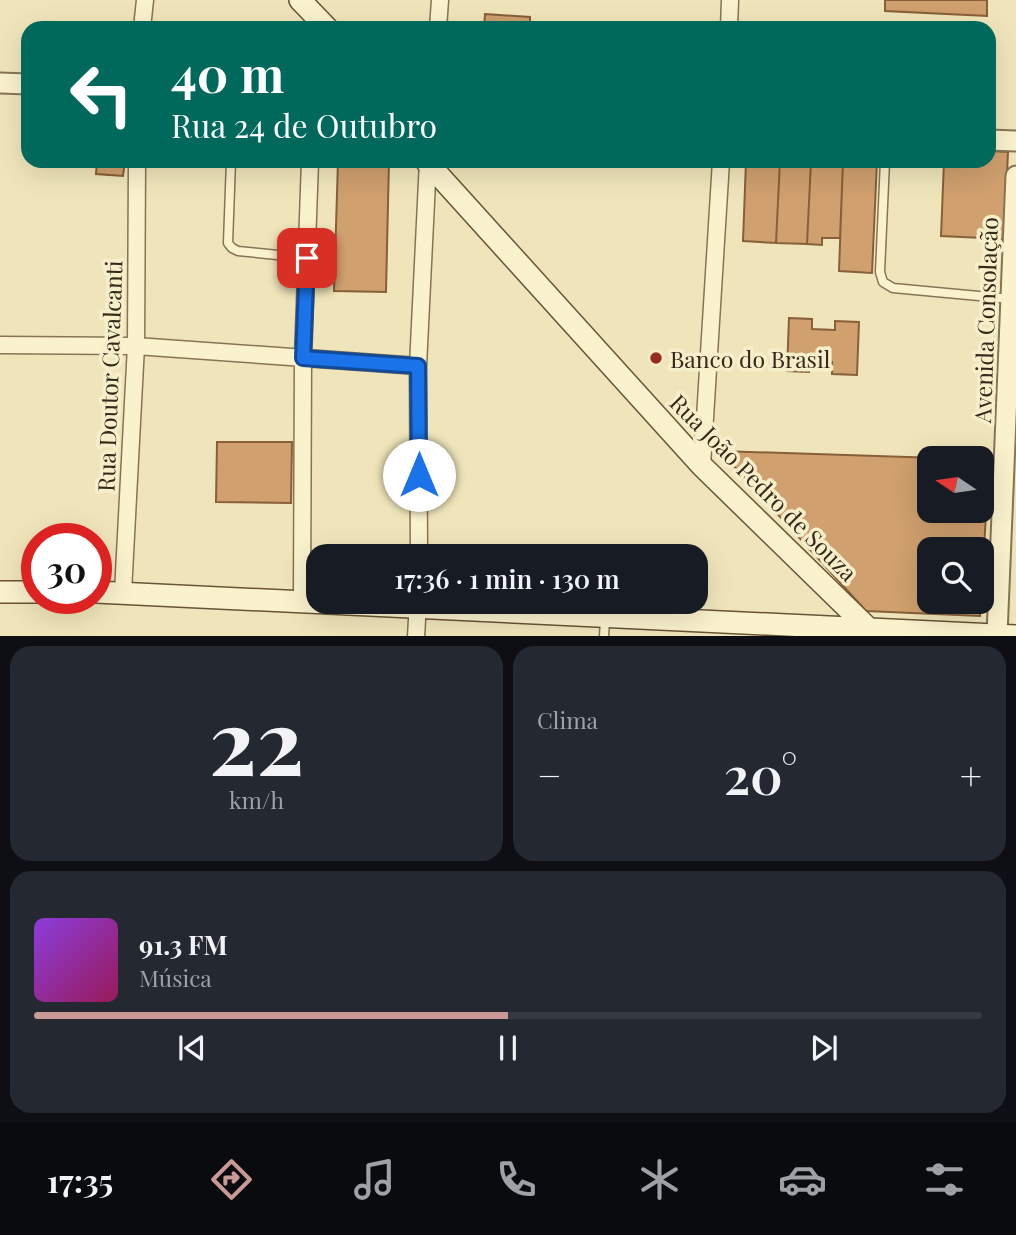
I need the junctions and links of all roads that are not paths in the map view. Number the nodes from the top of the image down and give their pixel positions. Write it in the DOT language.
graph roads {
  1 [pos="145,0"];
  2 [pos="300,0"];
  3 [pos="440,0"];
  4 [pos="730,0"];
  5 [pos="143,21"];
  6 [pos="320,21"];
  7 [pos="438,21"];
  8 [pos="729,21"];
  9 [pos="0,83"];
  10 [pos="21,84"];
  11 [pos="996,140"];
  12 [pos="1016,141"];
  13 [pos="137,168"];
  14 [pos="231,168"];
  15 [pos="310,168"];
  16 [pos="427,168"];
  17 [pos="432,168"];
  18 [pos="722,168"];
  19 [pos="885,168"];
  20 [pos="1016,176"];
  21 [pos="307,258"];
  22 [pos="1011,299"];
  23 [pos="0,345"];
  24 [pos="136,346"];
  25 [pos="303,358"];
  26 [pos="418,366"];
  27 [pos="702,466"];
  28 [pos="419,544"];
  29 [pos="0,592"];
  30 [pos="21,592"];
  31 [pos="112,592"];
  32 [pos="123,592"];
  33 [pos="302,601"];
  34 [pos="306,601"];
  35 [pos="417,614"];
  36 [pos="499,614"];
  37 [pos="604,627"];
  38 [pos="869,629"];
  39 [pos="416,636"];
  40 [pos="1007,636"];
  1 -- 5 [label="street"];
  2 -- 6 [label="main road"];
  3 -- 7 [label="street"];
  4 -- 8 [label="street"];
  9 -- 10 [label="street"];
  11 -- 12 [label="street"];
  13 -- 24 [label="street, Rua Doutor Cavalcanti"];
  14 -- 21 [label="lane"];
  15 -- 21 [label="street"];
  16 -- 26 [label="street"];
  17 -- 27 [label="main road, Rua João Pedro de Souza"];
  18 -- 27 [label="street"];
  19 -- 22 [label="lane"];
  20 -- 22 [label="street, Avenida Consolação"];
  21 -- 25 [label="street"];
  22 -- 40 [label="street, Avenida Consolação"];
  23 -- 24 [label="street"];
  24 -- 25 [label="street"];
  24 -- 32 [label="street, Rua Doutor Cavalcanti"];
  25 -- 26 [label="street"];
  25 -- 33 [label="street"];
  26 -- 28 [label="street"];
  27 -- 38 [label="main road, Rua João Pedro de Souza"];
  29 -- 30 [label="main road"];
  31 -- 32 [label="main road"];
  32 -- 33 [label="main road"];
  33 -- 34 [label="main road"];
  35 -- 39 [label="street"];
  36 -- 37 [label="main road"];
  37 -- 38 [label="main road"];
  38 -- 40 [label="main road"];
}
